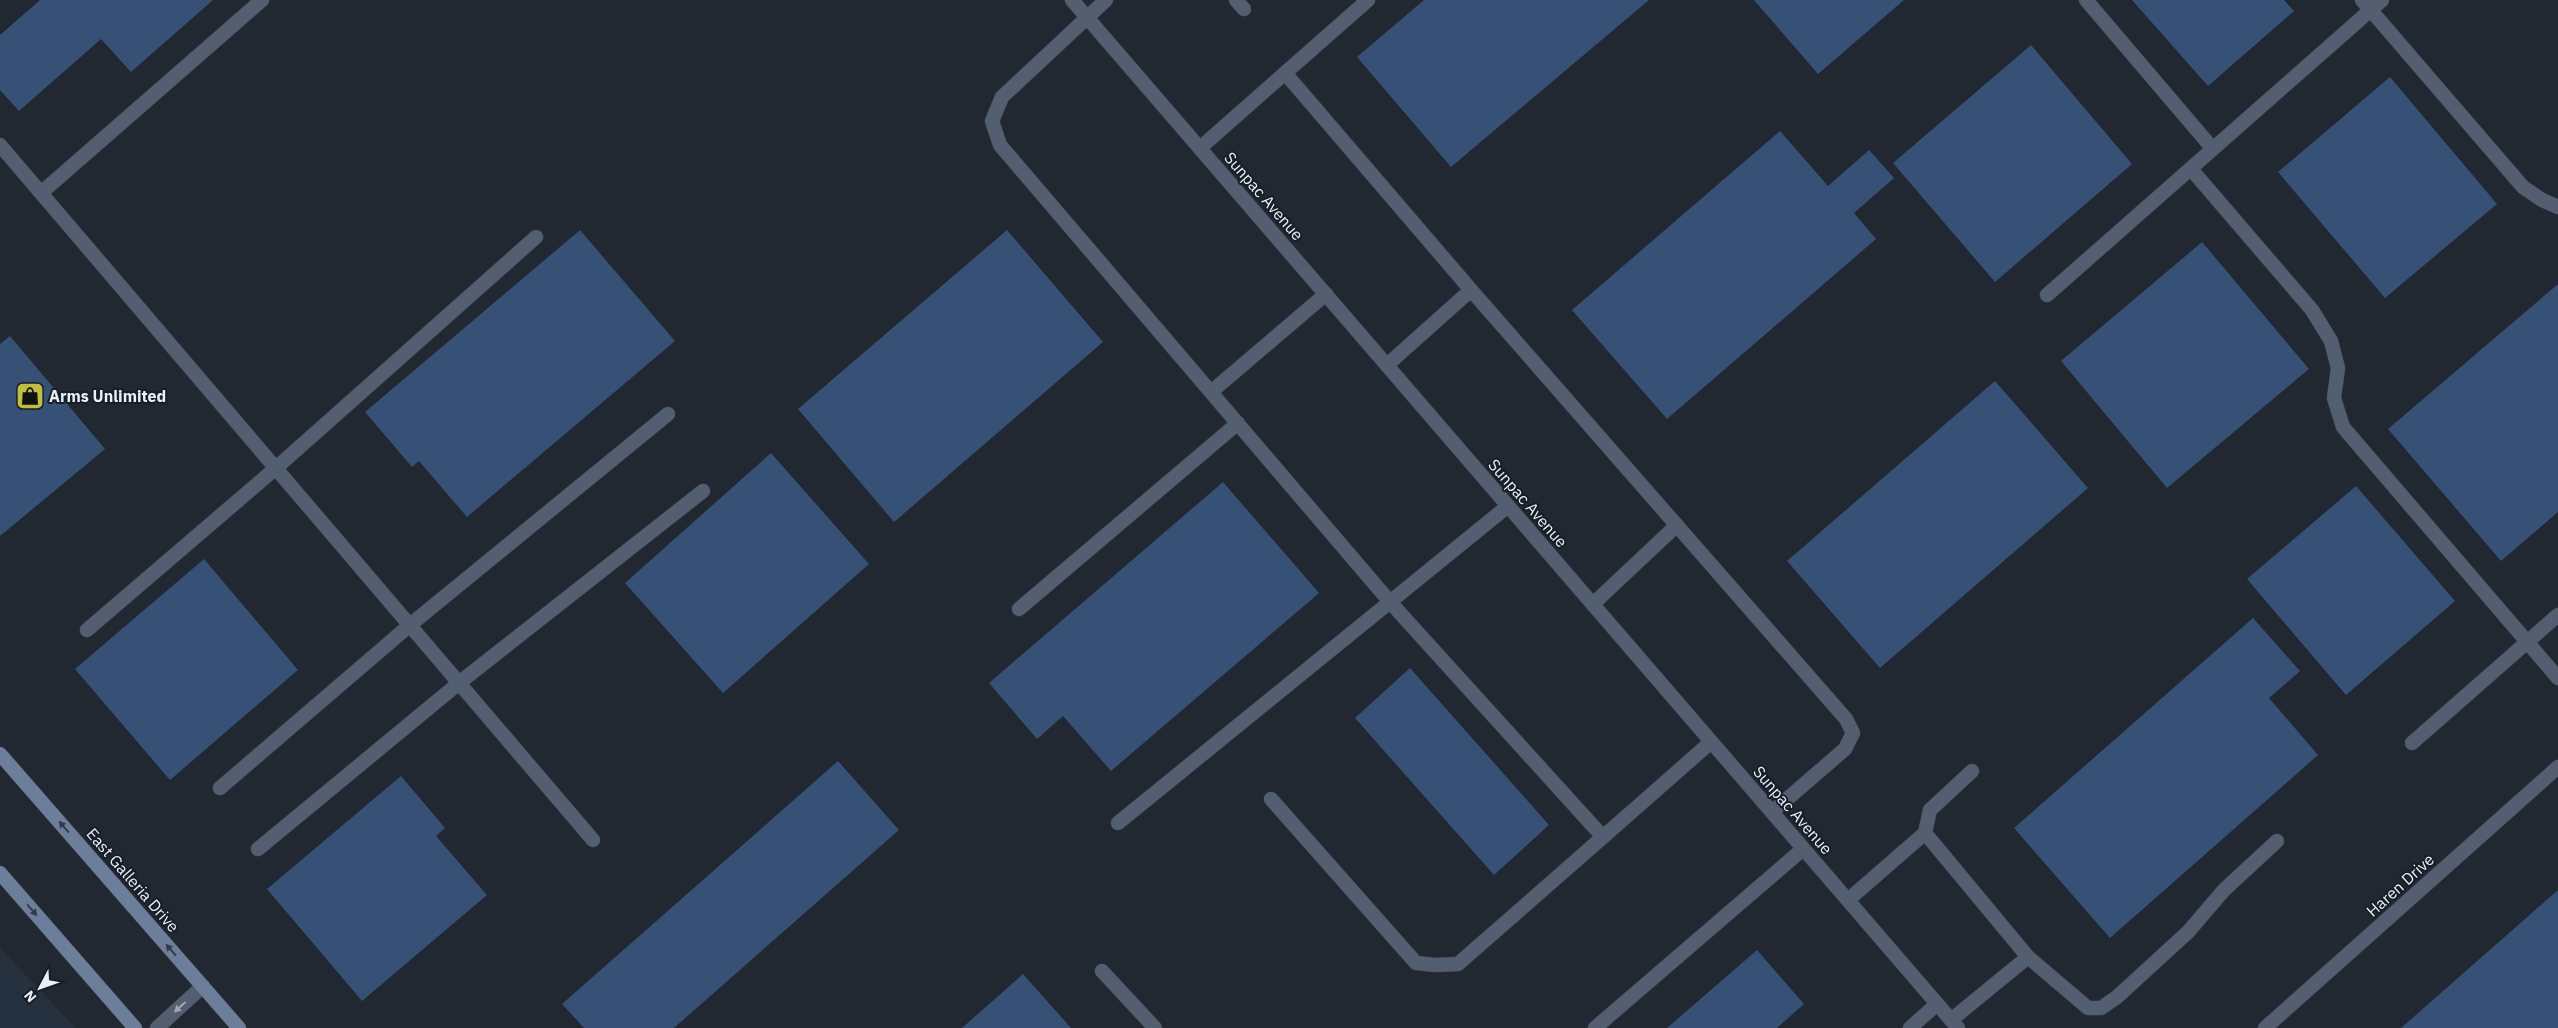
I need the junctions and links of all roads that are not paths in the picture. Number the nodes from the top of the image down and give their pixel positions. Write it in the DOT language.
graph roads {
  1 [pos="262,0"];
  2 [pos="1072,0"];
  3 [pos="1106,0"];
  4 [pos="1368,0"];
  5 [pos="2086,0"];
  6 [pos="2382,0"];
  7 [pos="2366,5"];
  8 [pos="1087,17"];
  9 [pos="1285,72"];
  10 [pos="0,145"];
  11 [pos="1200,148"];
  12 [pos="2213,149"];
  13 [pos="2191,169"];
  14 [pos="41,192"];
  15 [pos="2558,207"];
  16 [pos="536,237"];
  17 [pos="1471,290"];
  18 [pos="1326,294"];
  19 [pos="2047,295"];
  20 [pos="1387,365"];
  21 [pos="1211,392"];
  22 [pos="668,414"];
  23 [pos="1238,423"];
  24 [pos="276,468"];
  25 [pos="703,491"];
  26 [pos="1508,506"];
  27 [pos="1677,525"];
  28 [pos="1390,602"];
  29 [pos="1593,604"];
  30 [pos="1019,610"];
  31 [pos="2558,615"];
  32 [pos="410,625"];
  33 [pos="87,630"];
  34 [pos="2527,643"];
  35 [pos="2558,678"];
  36 [pos="459,683"];
  37 [pos="1711,742"];
  38 [pos="2412,743"];
  39 [pos="0,754"];
  40 [pos="2558,767"];
  41 [pos="1972,771"];
  42 [pos="220,788"];
  43 [pos="1271,799"];
  44 [pos="1772,812"];
  45 [pos="1118,823"];
  46 [pos="1925,833"];
  47 [pos="1603,837"];
  48 [pos="593,840"];
  49 [pos="2277,842"];
  50 [pos="1803,848"];
  51 [pos="258,850"];
  52 [pos="0,873"];
  53 [pos="1848,900"];
  54 [pos="2028,957"];
  55 [pos="1102,971"];
  56 [pos="203,986"];
  57 [pos="1937,1004"];
  58 [pos="1954,1024"];
  59 [pos="135,1028"];
  60 [pos="157,1028"];
  61 [pos="239,1028"];
  62 [pos="1155,1028"];
  63 [pos="1595,1028"];
  64 [pos="1910,1028"];
  65 [pos="2265,1028"];
  1 -- 14 [label="street"];
  2 -- 8 [label="street, Sunpac Avenue"];
  3 -- 8 [label="street"];
  4 -- 9 [label="street"];
  5 -- 12 [label="street"];
  6 -- 7 [label="street"];
  7 -- 12 [label="street"];
  7 -- 15 [label="street"];
  8 -- 11 [label="street, Sunpac Avenue"];
  8 -- 21 [label="street"];
  9 -- 11 [label="street"];
  9 -- 17 [label="street"];
  10 -- 14 [label="street"];
  11 -- 18 [label="street, Sunpac Avenue"];
  12 -- 13 [label="street"];
  13 -- 19 [label="street"];
  13 -- 34 [label="street"];
  14 -- 24 [label="street"];
  16 -- 24 [label="street"];
  17 -- 20 [label="street"];
  17 -- 27 [label="street"];
  18 -- 20 [label="street, Sunpac Avenue"];
  18 -- 21 [label="street"];
  20 -- 26 [label="street, Sunpac Avenue"];
  21 -- 23 [label="street"];
  22 -- 32 [label="street"];
  23 -- 28 [label="street"];
  23 -- 30 [label="street"];
  24 -- 32 [label="street"];
  24 -- 33 [label="street"];
  25 -- 36 [label="street"];
  26 -- 28 [label="street"];
  26 -- 29 [label="street, Sunpac Avenue"];
  27 -- 29 [label="street"];
  27 -- 44 [label="street"];
  28 -- 45 [label="street"];
  28 -- 47 [label="street"];
  29 -- 37 [label="street, Sunpac Avenue"];
  31 -- 34 [label="street"];
  32 -- 36 [label="street"];
  32 -- 42 [label="street"];
  34 -- 35 [label="street"];
  34 -- 38 [label="street"];
  36 -- 48 [label="street"];
  36 -- 51 [label="street"];
  37 -- 44 [label="street, Sunpac Avenue"];
  37 -- 47 [label="street"];
  56 -- 39 [label="main road, East Galleria Drive, one-way"];
  40 -- 65 [label="street, Haren Drive"];
  41 -- 46 [label="street"];
  43 -- 47 [label="street"];
  44 -- 50 [label="street, Sunpac Avenue"];
  46 -- 53 [label="street"];
  46 -- 54 [label="street"];
  49 -- 54 [label="street"];
  50 -- 53 [label="street, Sunpac Avenue"];
  50 -- 63 [label="street"];
  52 -- 59 [label="main road, one-way"];
  53 -- 57 [label="street, Sunpac Avenue"];
  54 -- 58 [label="street"];
  55 -- 62 [label="street"];
  56 -- 60 [label="street, one-way"];
  56 -- 61 [label="main road, East Galleria Drive"];
  57 -- 58 [label="street, Sunpac Avenue"];
  57 -- 64 [label="street"];
}
